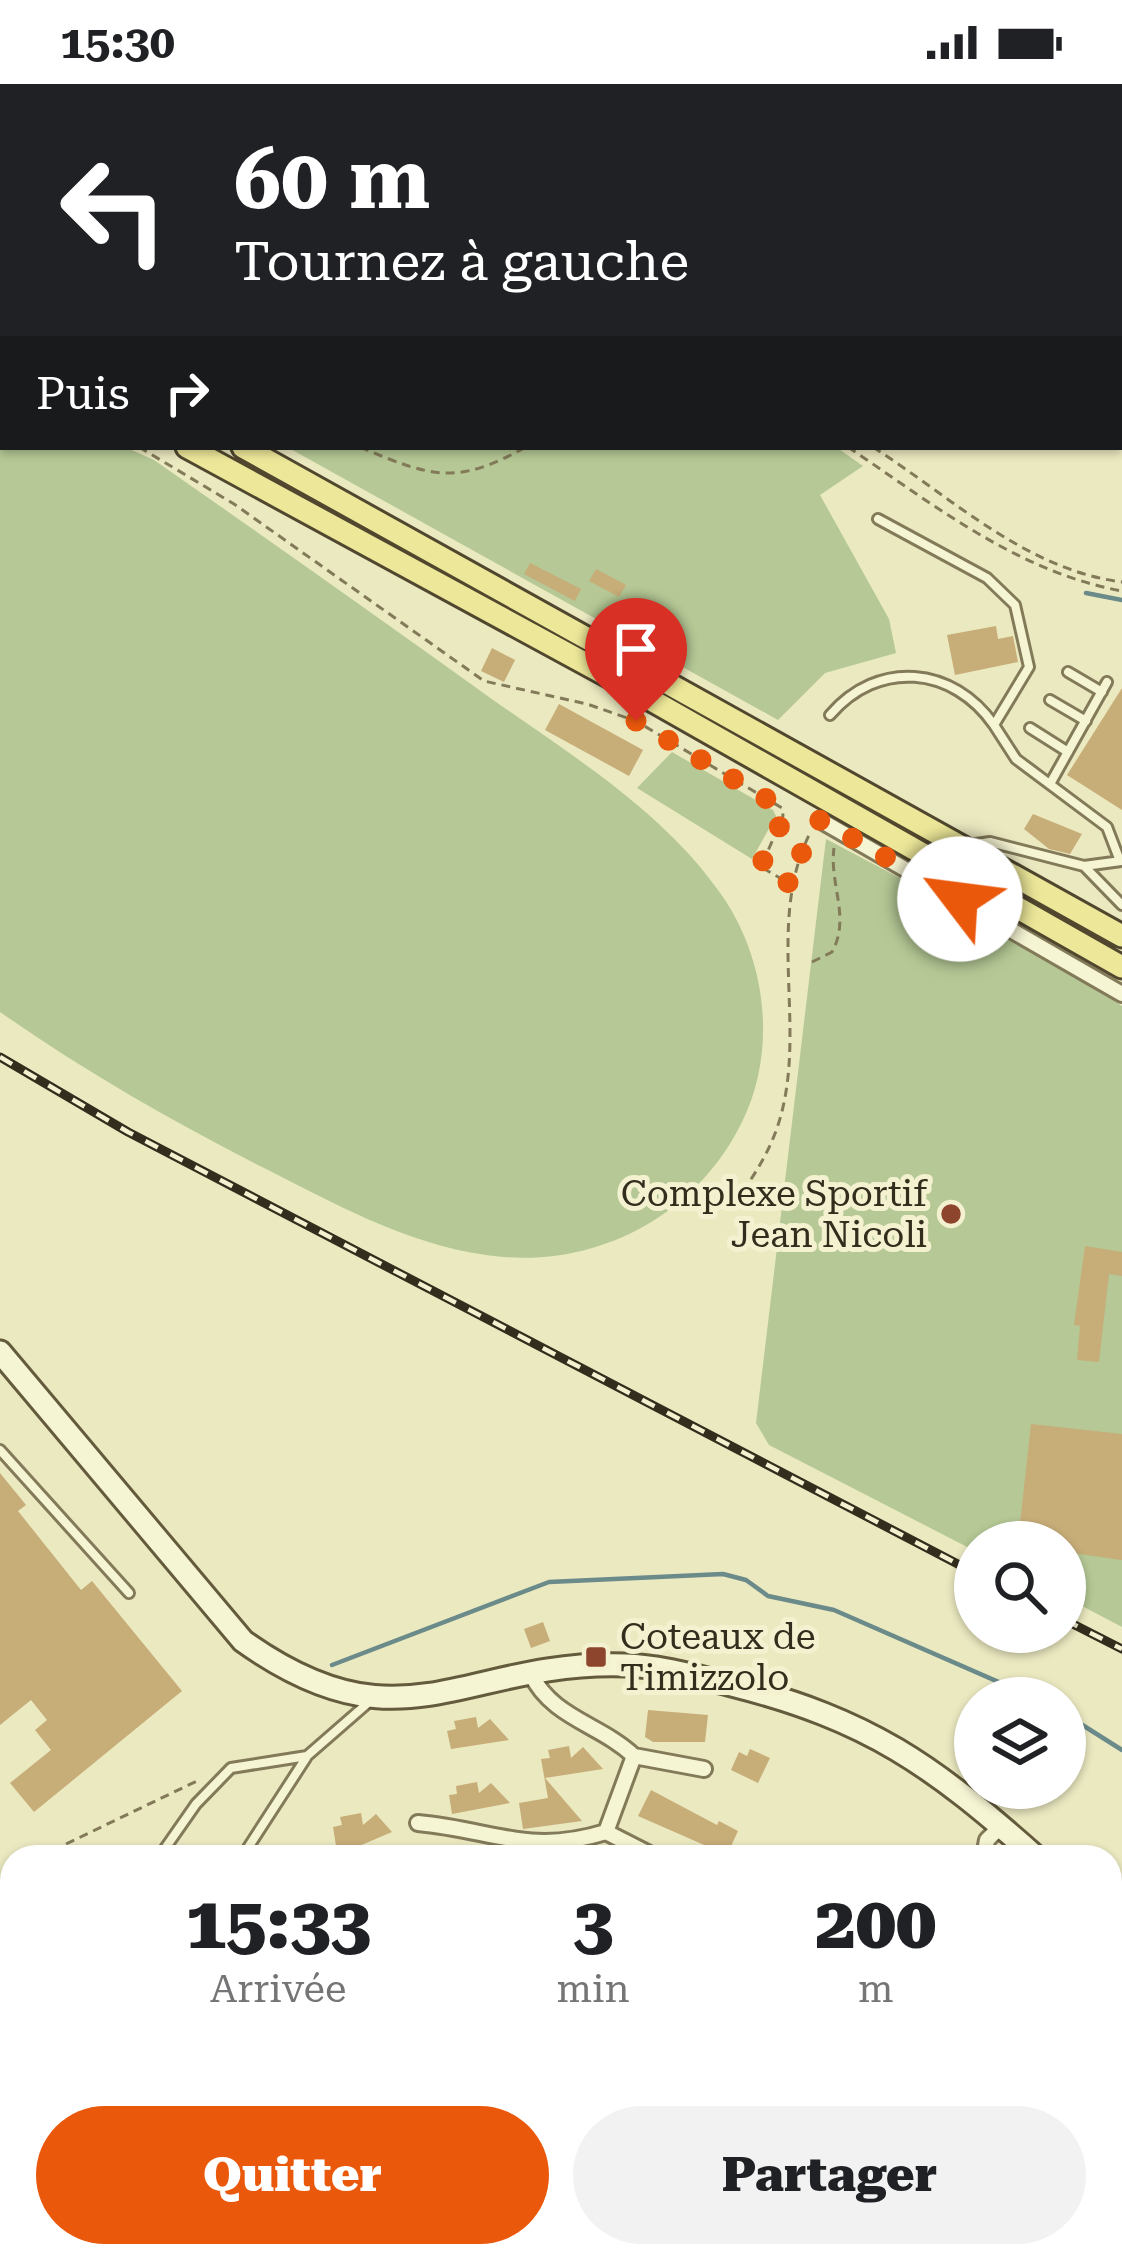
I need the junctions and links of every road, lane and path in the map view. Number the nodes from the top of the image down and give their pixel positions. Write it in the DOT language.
graph roads {
  1 [pos="144,450"];
  2 [pos="193,450"];
  3 [pos="249,450"];
  4 [pos="368,450"];
  5 [pos="521,450"];
  6 [pos="853,450"];
  7 [pos="877,450"];
  8 [pos="878,519"];
  9 [pos="1122,582"];
  10 [pos="1122,591"];
  11 [pos="1068,672"];
  12 [pos="1050,700"];
  13 [pos="830,715"];
  14 [pos="1085,721"];
  15 [pos="994,725"];
  16 [pos="1030,728"];
  17 [pos="1068,752"];
  18 [pos="1050,784"];
  19 [pos="820,820"];
  20 [pos="839,829"];
  21 [pos="961,847"];
  22 [pos="1121,861"];
  23 [pos="1084,866"];
  24 [pos="792,885"];
  25 [pos="1122,905"];
  26 [pos="1122,936"];
  27 [pos="812,962"];
  28 [pos="1122,967"];
  29 [pos="1122,994"];
  30 [pos="734,1204"];
  31 [pos="0,1352"];
  32 [pos="0,1450"];
  33 [pos="129,1593"];
  34 [pos="531,1674"];
  35 [pos="370,1701"];
  36 [pos="307,1756"];
  37 [pos="634,1756"];
  38 [pos="231,1768"];
  39 [pos="704,1769"];
  40 [pos="418,1823"];
  41 [pos="1001,1826"];
  42 [pos="606,1832"];
  43 [pos="65,1845"];
  44 [pos="167,1845"];
  45 [pos="250,1845"];
  46 [pos="525,1845"];
  47 [pos="541,1845"];
  48 [pos="631,1845"];
  49 [pos="986,1845"];
  50 [pos="1022,1845"];
  1 -- 24 [label="path"];
  2 -- 28 [label="main road"];
  3 -- 21 [label="main road"];
  4 -- 5 [label="path"];
  6 -- 10 [label="path"];
  7 -- 9 [label="path"];
  8 -- 15 [label="lane"];
  11 -- 14 [label="lane"];
  12 -- 14 [label="lane"];
  13 -- 15 [label="lane"];
  14 -- 17 [label="lane"];
  15 -- 18 [label="lane"];
  16 -- 17 [label="lane"];
  17 -- 18 [label="lane"];
  18 -- 22 [label="lane"];
  19 -- 20 [label="street"];
  19 -- 24 [label="path"];
  20 -- 27 [label="path"];
  20 -- 29 [label="street"];
  21 -- 23 [label="lane"];
  21 -- 26 [label="main road"];
  22 -- 23 [label="lane"];
  23 -- 25 [label="lane"];
  24 -- 30 [label="path"];
  31 -- 35 [label="main road"];
  32 -- 33 [label="lane"];
  34 -- 35 [label="main road"];
  34 -- 37 [label="street"];
  34 -- 41 [label="main road"];
  35 -- 36 [label="lane"];
  36 -- 38 [label="lane"];
  36 -- 45 [label="lane"];
  37 -- 39 [label="street"];
  37 -- 42 [label="street"];
  38 -- 43 [label="path"];
  38 -- 44 [label="lane"];
  40 -- 46 [label="street"];
  41 -- 49 [label="street"];
  41 -- 50 [label="main road"];
  42 -- 47 [label="street"];
  42 -- 48 [label="street"];
}
